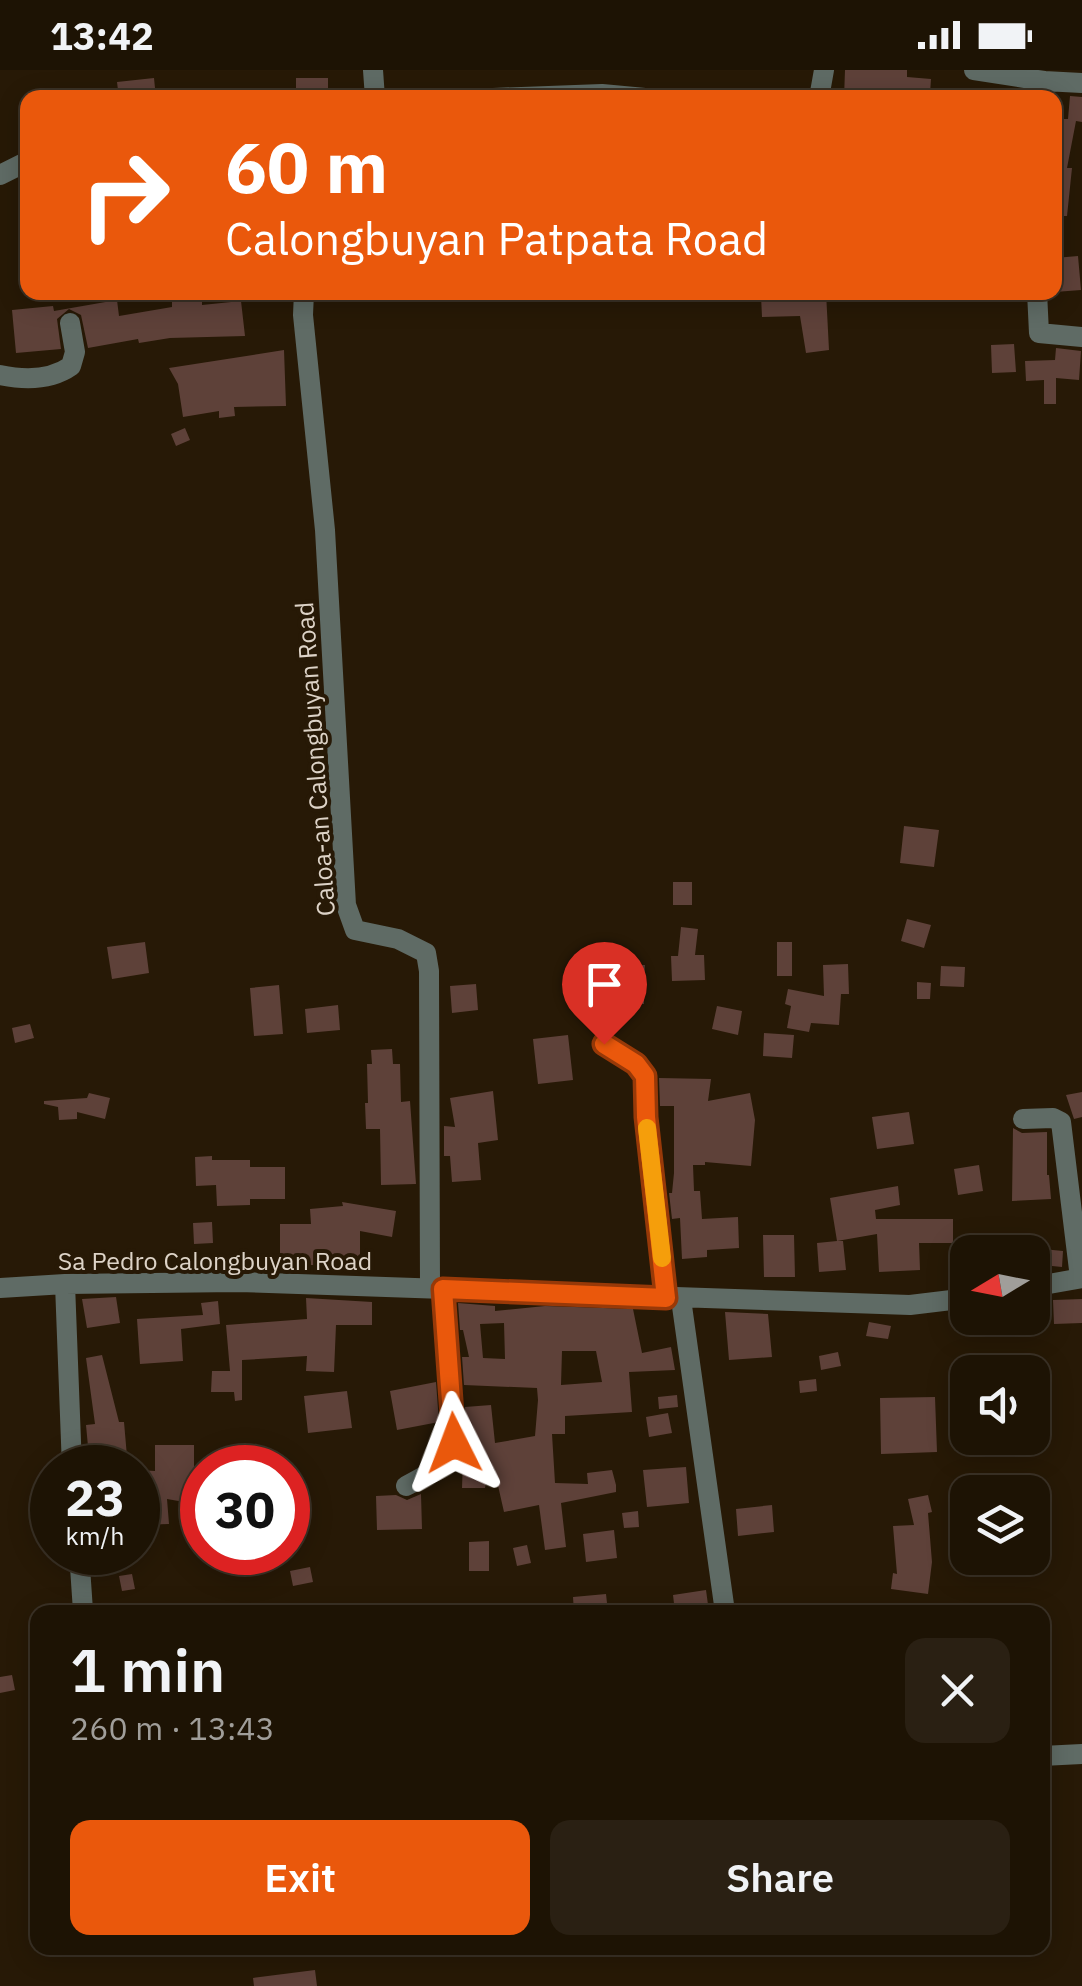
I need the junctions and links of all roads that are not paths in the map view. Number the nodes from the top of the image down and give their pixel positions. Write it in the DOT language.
graph roads {
  1 [pos="974,70"];
  2 [pos="1082,84"];
  3 [pos="1043,90"];
  4 [pos="304,300"];
  5 [pos="1037,300"];
  6 [pos="70,323"];
  7 [pos="1082,337"];
  8 [pos="0,375"];
  9 [pos="604,1044"];
  10 [pos="1023,1118"];
  11 [pos="1081,1278"];
  12 [pos="65,1284"];
  13 [pos="1050,1284"];
  14 [pos="0,1288"];
  15 [pos="437,1289"];
  16 [pos="674,1299"];
  17 [pos="950,1300"];
  18 [pos="71,1445"];
  19 [pos="406,1486"];
  20 [pos="80,1575"];
  21 [pos="82,1605"];
  22 [pos="724,1605"];
  23 [pos="1082,1754"];
  24 [pos="1050,1756"];
  1 -- 3 [label="street"];
  2 -- 3 [label="street"];
  4 -- 15 [label="street, Caloa-an Calongbuyan Road"];
  5 -- 7 [label="street"];
  6 -- 8 [label="street"];
  9 -- 16 [label="street"];
  10 -- 11 [label="street"];
  11 -- 13 [label="street"];
  12 -- 14 [label="street, Sa Pedro Calongbuyan Road"];
  12 -- 15 [label="street, Sa Pedro Calongbuyan Road"];
  12 -- 18 [label="street"];
  15 -- 16 [label="street, Sa Pedro Calongbuyan Road"];
  15 -- 19 [label="street"];
  16 -- 17 [label="street, Sa Pedro Calongbuyan Road"];
  16 -- 22 [label="street"];
  20 -- 21 [label="street"];
  23 -- 24 [label="street"];
}
